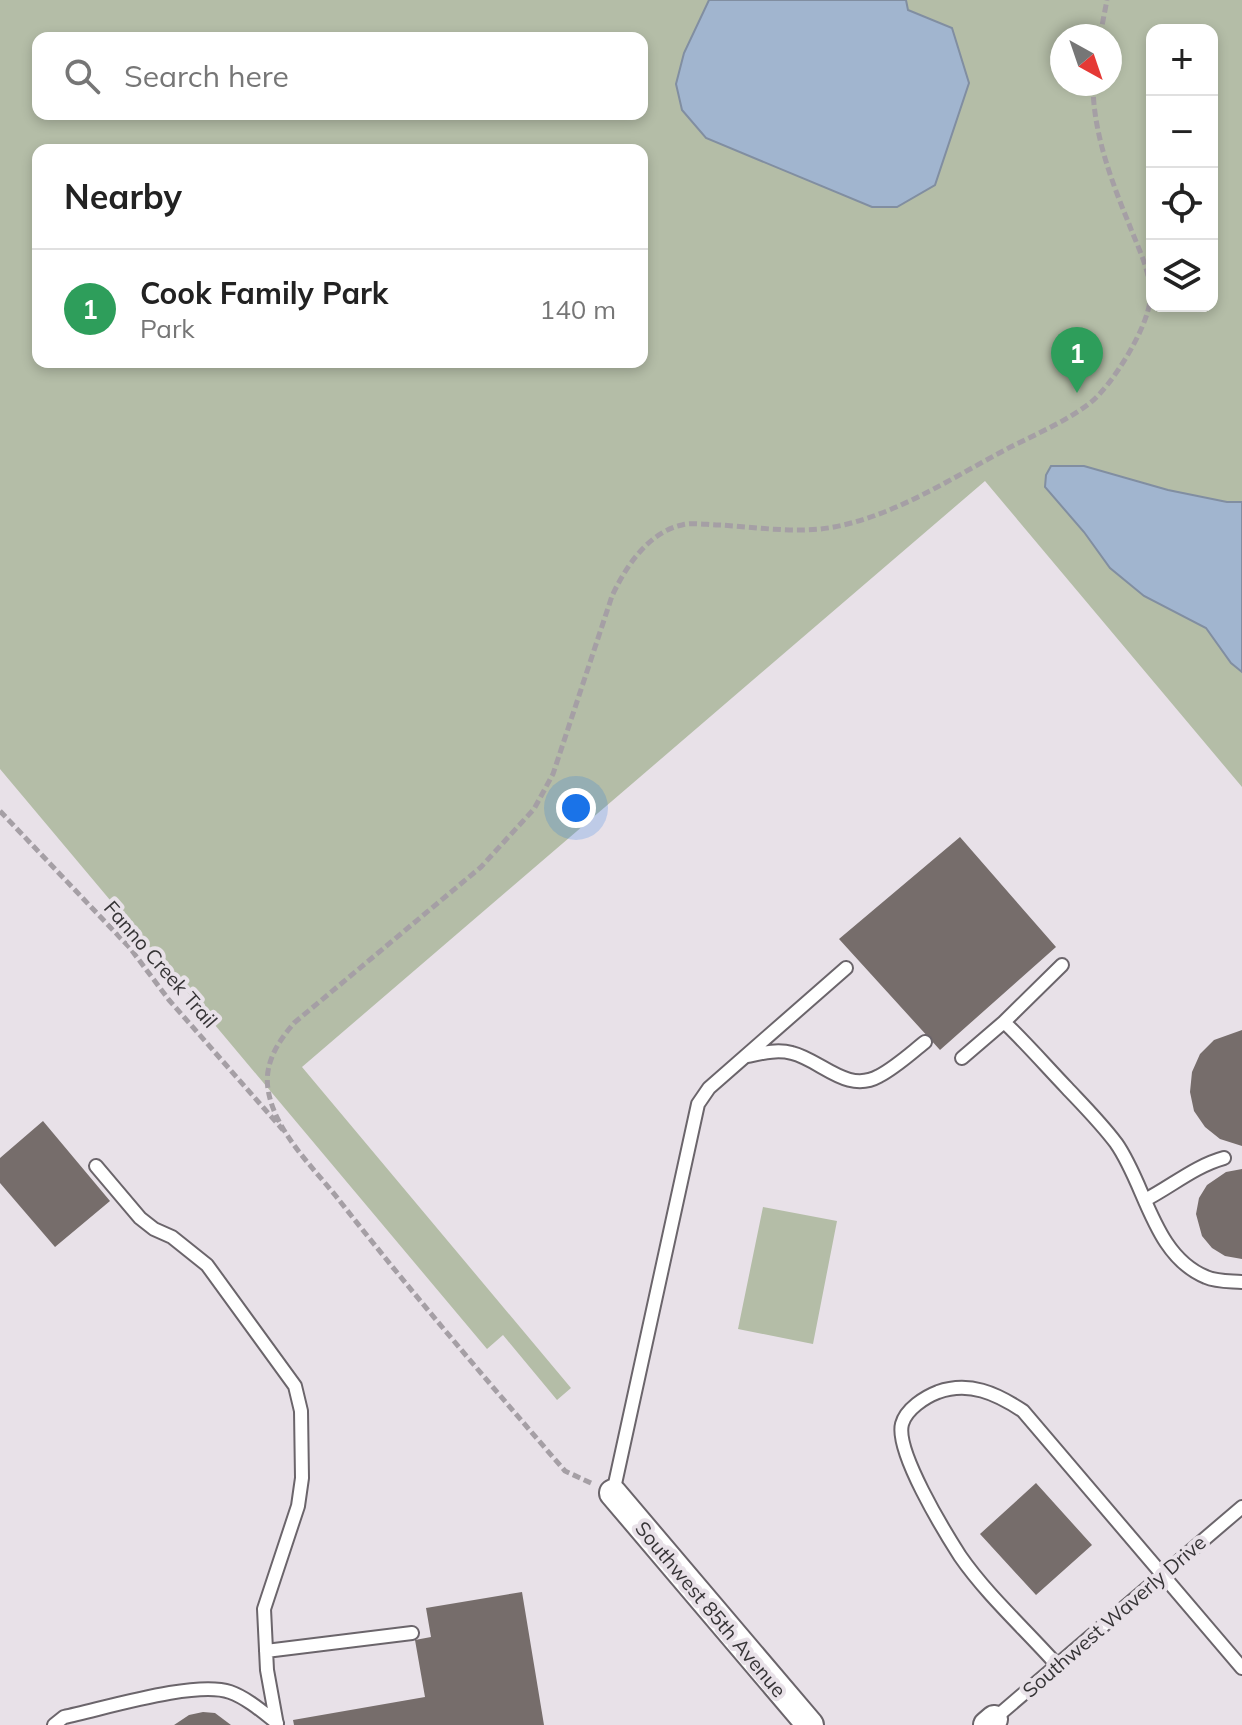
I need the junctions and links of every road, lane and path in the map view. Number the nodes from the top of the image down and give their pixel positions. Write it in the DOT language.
graph roads {
  1 [pos="1107,0"];
  2 [pos="1102,24"];
  3 [pos="1093,96"];
  4 [pos="0,811"];
  5 [pos="1062,965"];
  6 [pos="846,968"];
  7 [pos="1004,1022"];
  8 [pos="925,1042"];
  9 [pos="745,1056"];
  10 [pos="962,1058"];
  11 [pos="293,1143"];
  12 [pos="1224,1158"];
  13 [pos="96,1166"];
  14 [pos="1145,1200"];
  15 [pos="1242,1282"];
  16 [pos="613,1493"];
  17 [pos="1242,1507"];
  18 [pos="1163,1575"];
  19 [pos="412,1633"];
  20 [pos="266,1651"];
  21 [pos="1057,1665"];
  22 [pos="1242,1668"];
  23 [pos="990,1722"];
  24 [pos="277,1724"];
  25 [pos="54,1725"];
  26 [pos="810,1725"];
  1 -- 2 [label="path"];
  3 -- 11 [label="path"];
  4 -- 11 [label="path, Fanno Creek Trail"];
  5 -- 7 [label="lane"];
  6 -- 9 [label="lane"];
  7 -- 10 [label="lane"];
  7 -- 14 [label="lane"];
  8 -- 9 [label="lane"];
  9 -- 16 [label="lane"];
  11 -- 16 [label="path"];
  12 -- 14 [label="lane"];
  13 -- 20 [label="lane"];
  14 -- 15 [label="lane"];
  16 -- 26 [label="street, Southwest 85th Avenue"];
  17 -- 18 [label="lane, Southwest Waverly Drive"];
  18 -- 21 [label="lane, Southwest Waverly Drive"];
  18 -- 21 [label="lane"];
  18 -- 22 [label="lane"];
  19 -- 20 [label="lane"];
  20 -- 24 [label="lane"];
  21 -- 23 [label="lane, Southwest Waverly Drive"];
  24 -- 25 [label="lane"];
}
